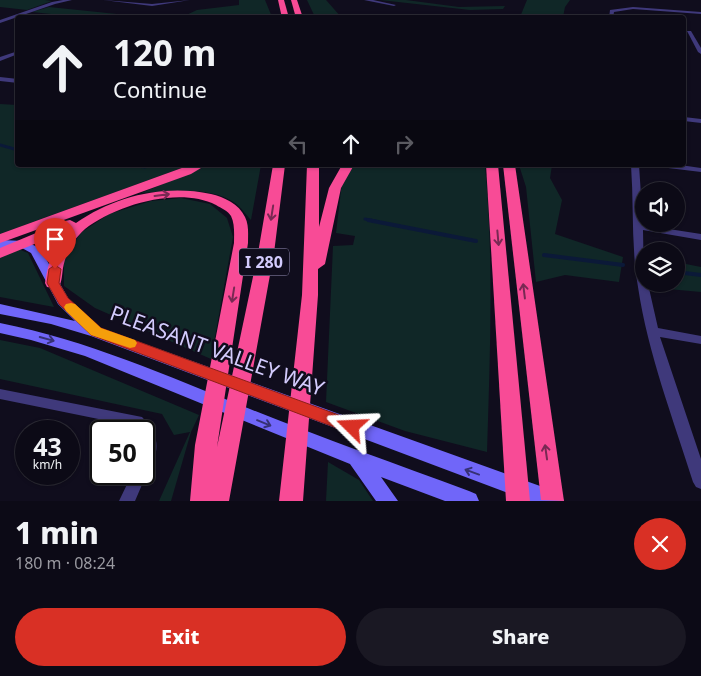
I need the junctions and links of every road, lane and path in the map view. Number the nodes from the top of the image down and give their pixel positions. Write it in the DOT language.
graph roads {
  1 [pos="70,0"];
  2 [pos="105,0"];
  3 [pos="188,0"];
  4 [pos="281,0"];
  5 [pos="294,0"];
  6 [pos="366,0"];
  7 [pos="394,5"];
  8 [pos="701,13"];
  9 [pos="20,15"];
  10 [pos="285,15"];
  11 [pos="299,15"];
  12 [pos="611,15"];
  13 [pos="15,17"];
  14 [pos="0,22"];
  15 [pos="15,24"];
  16 [pos="689,32"];
  17 [pos="701,52"];
  18 [pos="15,53"];
  19 [pos="0,59"];
  20 [pos="0,79"];
  21 [pos="15,81"];
  22 [pos="686,119"];
  23 [pos="701,121"];
  24 [pos="196,167"];
  25 [pos="279,167"];
  26 [pos="313,167"];
  27 [pos="347,167"];
  28 [pos="492,167"];
  29 [pos="509,167"];
  30 [pos="635,167"];
  31 [pos="676,167"];
  32 [pos="701,170"];
  33 [pos="636,182"];
  34 [pos="98,214"];
  35 [pos="639,232"];
  36 [pos="670,232"];
  37 [pos="701,237"];
  38 [pos="0,239"];
  39 [pos="0,244"];
  40 [pos="21,244"];
  41 [pos="0,253"];
  42 [pos="53,283"];
  43 [pos="310,295"];
  44 [pos="0,309"];
  45 [pos="0,328"];
  46 [pos="96,332"];
  47 [pos="653,332"];
  48 [pos="701,340"];
  49 [pos="0,394"];
  50 [pos="132,420"];
  51 [pos="356,458"];
  52 [pos="701,482"];
  53 [pos="135,485"];
  54 [pos="292,491"];
  55 [pos="518,495"];
  56 [pos="127,501"];
  57 [pos="202,501"];
  58 [pos="217,501"];
  59 [pos="388,501"];
  60 [pos="469,501"];
  61 [pos="553,501"];
  1 -- 9 [label="street"];
  2 -- 3 [label="street"];
  4 -- 10 [label="highway"];
  5 -- 11 [label="highway"];
  6 -- 7 [label="street"];
  8 -- 12 [label="street"];
  13 -- 14 [label="street"];
  14 -- 15 [label="street"];
  16 -- 17 [label="street"];
  18 -- 19 [label="street"];
  20 -- 21 [label="street"];
  22 -- 23 [label="street"];
  24 -- 38 [label="highway"];
  25 -- 58 [label="highway, I 280, one-way"];
  26 -- 43 [label="highway, I 280"];
  27 -- 43 [label="highway"];
  28 -- 55 [label="highway, one-way"];
  61 -- 29 [label="highway, one-way"];
  30 -- 33 [label="street"];
  31 -- 32 [label="street"];
  34 -- 40 [label="highway"];
  34 -- 42 [label="highway"];
  34 -- 57 [label="highway, one-way"];
  35 -- 47 [label="street"];
  36 -- 37 [label="street"];
  39 -- 40 [label="main road"];
  40 -- 41 [label="highway"];
  40 -- 42 [label="main road"];
  42 -- 46 [label="main road"];
  43 -- 54 [label="highway, I 280"];
  44 -- 46 [label="main road, PLEASANT VALLEY WAY"];
  45 -- 51 [label="main road, one-way"];
  55 -- 46 [label="main road, PLEASANT VALLEY WAY, one-way"];
  47 -- 48 [label="street"];
  47 -- 52 [label="street"];
  49 -- 50 [label="street"];
  51 -- 59 [label="main road"];
  51 -- 60 [label="main road"];
  53 -- 56 [label="street"];
  55 -- 61 [label="main road, PLEASANT VALLEY WAY"];
}
